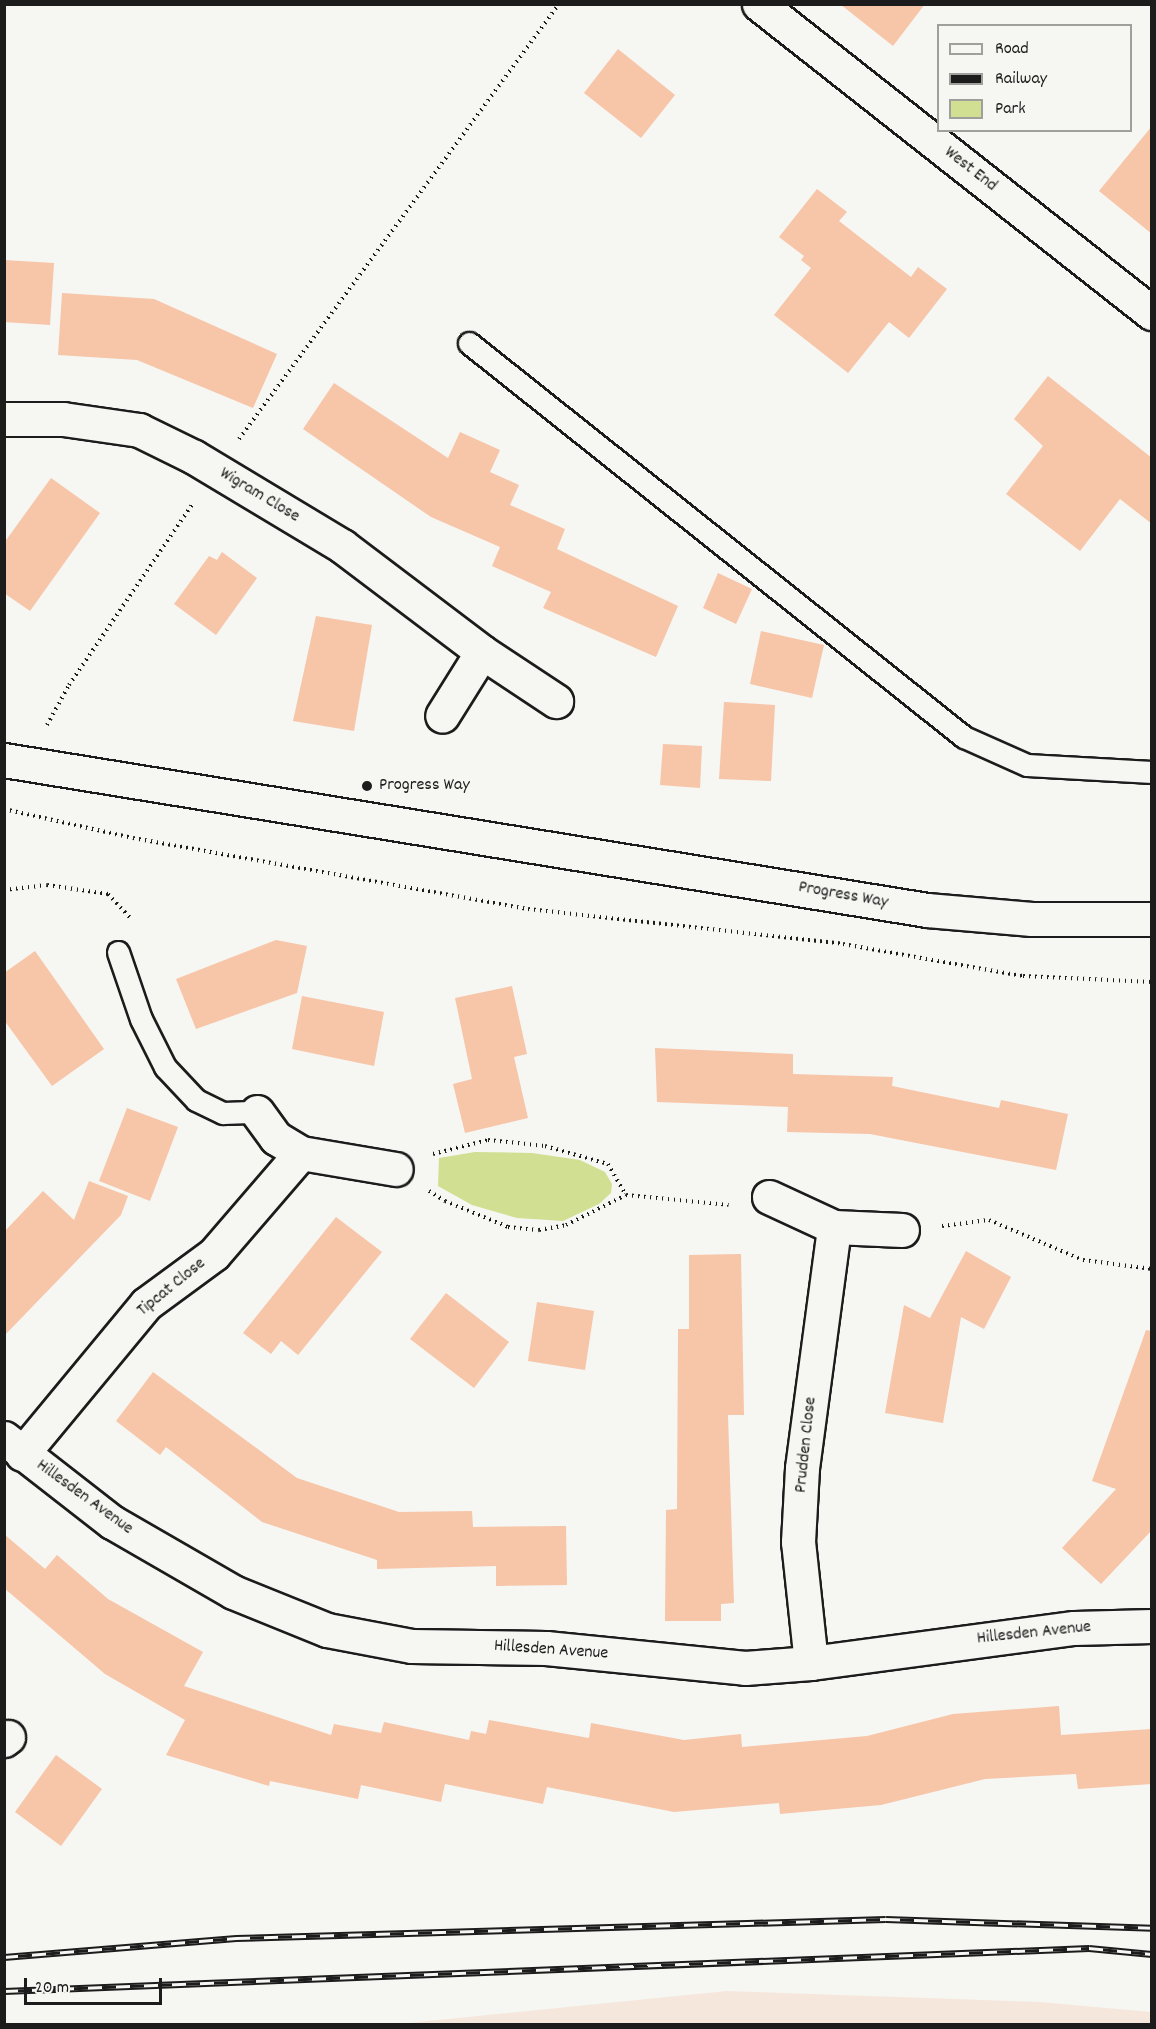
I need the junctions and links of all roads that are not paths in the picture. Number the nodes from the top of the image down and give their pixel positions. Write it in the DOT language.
graph roads {
  1 [pos="759,4"];
  2 [pos="1152,313"];
  3 [pos="469,343"];
  4 [pos="4,419"];
  5 [pos="482,652"];
  6 [pos="556,701"];
  7 [pos="442,716"];
  8 [pos="4,760"];
  9 [pos="1152,772"];
  10 [pos="1152,919"];
  11 [pos="118,952"];
  12 [pos="257,1112"];
  13 [pos="301,1153"];
  14 [pos="396,1169"];
  15 [pos="769,1197"];
  16 [pos="834,1227"];
  17 [pos="902,1230"];
  18 [pos="13,1446"];
  19 [pos="1152,1626"];
  20 [pos="812,1664"];
  1 -- 2 [label="street, West End"];
  3 -- 9 [label="lane"];
  4 -- 5 [label="street, Wigram Close"];
  5 -- 6 [label="street, Wigram Close"];
  5 -- 7 [label="street"];
  8 -- 10 [label="street, Progress Way"];
  11 -- 12 [label="lane"];
  12 -- 13 [label="street"];
  13 -- 14 [label="street"];
  13 -- 18 [label="street, Tipcat Close"];
  15 -- 16 [label="street"];
  16 -- 17 [label="street"];
  16 -- 20 [label="street, Prudden Close"];
  18 -- 20 [label="street, Hillesden Avenue"];
  19 -- 20 [label="street, Hillesden Avenue"];
}
